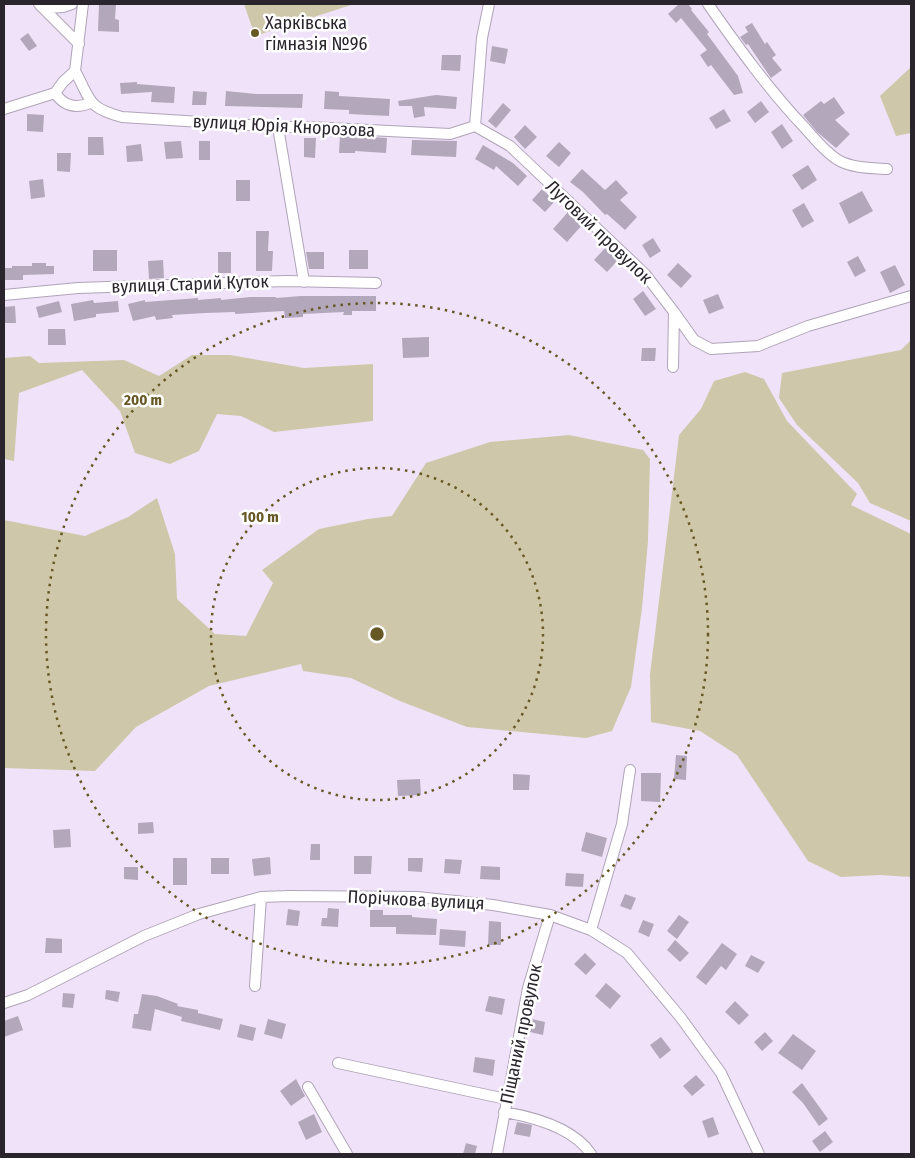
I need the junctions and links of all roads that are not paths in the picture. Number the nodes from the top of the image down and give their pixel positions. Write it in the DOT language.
graph roads {
  1 [pos="72,4"];
  2 [pos="84,4"];
  3 [pos="489,4"];
  4 [pos="708,4"];
  5 [pos="42,6"];
  6 [pos="79,44"];
  7 [pos="75,71"];
  8 [pos="55,92"];
  9 [pos="90,102"];
  10 [pos="4,109"];
  11 [pos="475,126"];
  12 [pos="278,128"];
  13 [pos="887,169"];
  14 [pos="304,282"];
  15 [pos="376,283"];
  16 [pos="4,295"];
  17 [pos="911,296"];
  18 [pos="674,312"];
  19 [pos="673,366"];
  20 [pos="630,770"];
  21 [pos="261,897"];
  22 [pos="550,915"];
  23 [pos="591,930"];
  24 [pos="255,986"];
  25 [pos="4,1003"];
  26 [pos="338,1063"];
  27 [pos="308,1087"];
  28 [pos="506,1099"];
  29 [pos="504,1112"];
  30 [pos="347,1154"];
  31 [pos="497,1154"];
  32 [pos="591,1154"];
  33 [pos="759,1154"];
  1 -- 5 [label="street"];
  2 -- 6 [label="street"];
  3 -- 11 [label="street"];
  4 -- 13 [label="street"];
  5 -- 6 [label="street"];
  6 -- 7 [label="street"];
  7 -- 8 [label="street"];
  7 -- 9 [label="street"];
  8 -- 9 [label="street"];
  8 -- 10 [label="street"];
  9 -- 12 [label="street, вулиця Юрія Кнорозова"];
  11 -- 12 [label="street, вулиця Юрія Кнорозова"];
  11 -- 18 [label="street, Луговий провулок"];
  12 -- 14 [label="street"];
  14 -- 15 [label="street, вулиця Старий Куток"];
  14 -- 16 [label="street, вулиця Старий Куток"];
  17 -- 18 [label="street, Луговий провулок"];
  18 -- 19 [label="street"];
  20 -- 23 [label="street"];
  21 -- 22 [label="street, Порічкова вулиця"];
  21 -- 24 [label="street"];
  21 -- 25 [label="street, Порічкова вулиця"];
  22 -- 23 [label="street, Порічкова вулиця"];
  22 -- 28 [label="street, Піщаний провулок"];
  23 -- 33 [label="street, Порічкова вулиця"];
  26 -- 28 [label="street"];
  27 -- 30 [label="street"];
  28 -- 29 [label="street, Піщаний провулок"];
  29 -- 31 [label="street, Піщаний провулок"];
  29 -- 32 [label="street"];
}
